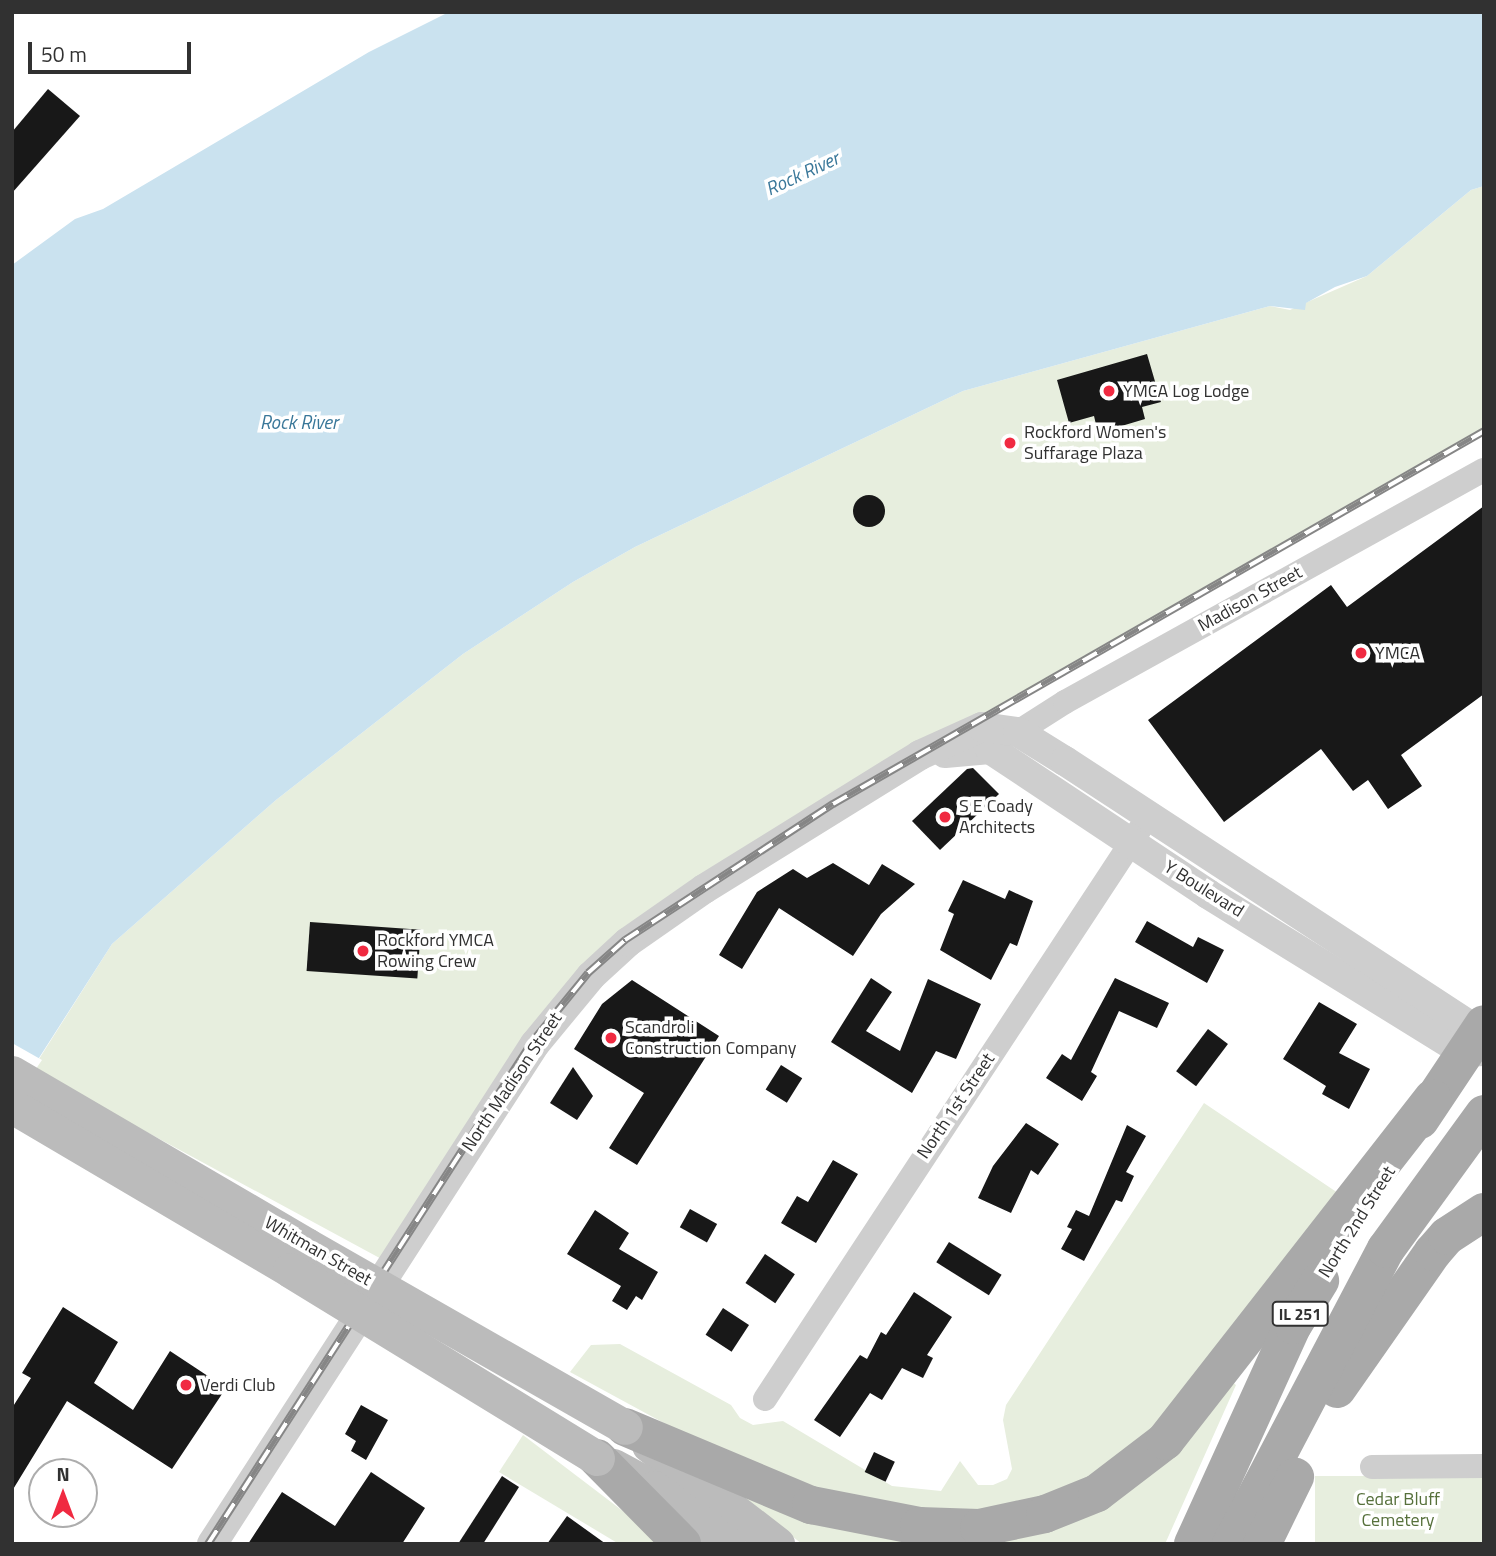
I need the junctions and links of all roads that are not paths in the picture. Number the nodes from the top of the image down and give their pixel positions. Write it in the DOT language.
graph roads {
  1 [pos="1484,470"];
  2 [pos="1018,733"];
  3 [pos="920,755"];
  4 [pos="1150,814"];
  5 [pos="1130,843"];
  6 [pos="1479,1039"];
  7 [pos="12,1073"];
  8 [pos="1433,1098"];
  9 [pos="12,1106"];
  10 [pos="1484,1114"];
  11 [pos="1484,1143"];
  12 [pos="154,1172"];
  13 [pos="1484,1212"];
  14 [pos="298,1257"];
  15 [pos="1337,1389"];
  16 [pos="765,1399"];
  17 [pos="625,1427"];
  18 [pos="597,1458"];
  19 [pos="1484,1466"];
  20 [pos="1372,1467"];
  21 [pos="212,1544"];
  22 [pos="682,1544"];
  23 [pos="728,1544"];
  24 [pos="777,1544"];
  25 [pos="1193,1544"];
  26 [pos="1231,1544"];
  27 [pos="1262,1544"];
  1 -- 2 [label="street, Madison Street"];
  2 -- 3 [label="street, North Madison Street"];
  2 -- 4 [label="street, Y Boulevard"];
  3 -- 5 [label="street, Y Boulevard"];
  3 -- 21 [label="street, North Madison Street"];
  4 -- 5 [label="street, North 1st Street"];
  4 -- 6 [label="street, Y Boulevard"];
  5 -- 6 [label="street, Y Boulevard"];
  5 -- 16 [label="street, North 1st Street"];
  6 -- 8 [label="main road, North 2nd Street / IL 251"];
  7 -- 12 [label="main road, Whitman Street"];
  8 -- 17 [label="main road"];
  8 -- 25 [label="main road, North 2nd Street / IL 251"];
  9 -- 12 [label="main road, Whitman Street"];
  10 -- 26 [label="main road, IL 251"];
  11 -- 15 [label="main road"];
  12 -- 14 [label="main road, Whitman Street"];
  13 -- 15 [label="main road"];
  14 -- 17 [label="main road, Whitman Street, bridge"];
  14 -- 18 [label="main road, Whitman Street, bridge"];
  15 -- 27 [label="main road"];
  17 -- 24 [label="main road, Whitman Street"];
  18 -- 22 [label="main road"];
  18 -- 23 [label="main road, Whitman Street"];
  19 -- 20 [label="street"];
}
